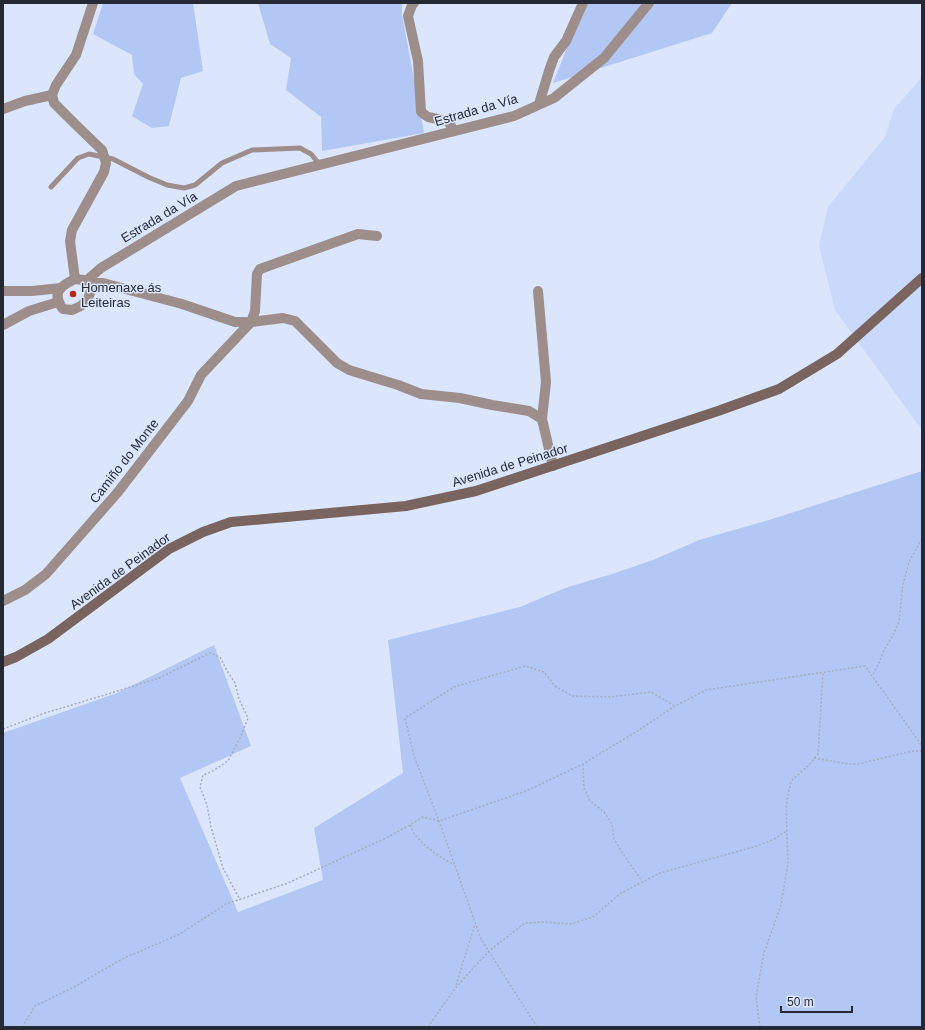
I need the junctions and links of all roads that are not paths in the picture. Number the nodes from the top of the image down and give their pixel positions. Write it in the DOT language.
graph roads {
  1 [pos="94,3"];
  2 [pos="414,3"];
  3 [pos="583,3"];
  4 [pos="649,3"];
  5 [pos="52,95"];
  6 [pos="539,104"];
  7 [pos="3,109"];
  8 [pos="454,131"];
  9 [pos="104,157"];
  10 [pos="320,165"];
  11 [pos="51,187"];
  12 [pos="377,236"];
  13 [pos="922,278"];
  14 [pos="75,279"];
  15 [pos="88,282"];
  16 [pos="61,288"];
  17 [pos="3,291"];
  18 [pos="538,291"];
  19 [pos="58,302"];
  20 [pos="251,322"];
  21 [pos="3,325"];
  22 [pos="542,419"];
  23 [pos="553,466"];
  24 [pos="3,601"];
  25 [pos="3,662"];
  1 -- 5 [label="street"];
  2 -- 8 [label="street"];
  3 -- 6 [label="street"];
  4 -- 6 [label="street, Estrada da Vía"];
  5 -- 7 [label="street"];
  5 -- 9 [label="street"];
  6 -- 8 [label="street, Estrada da Vía"];
  8 -- 10 [label="street, Estrada da Vía"];
  9 -- 10 [label="lane, Estrada da Vía"];
  9 -- 11 [label="lane, Estrada da Vía"];
  9 -- 14 [label="street"];
  10 -- 15 [label="street, Estrada da Vía"];
  12 -- 20 [label="street"];
  13 -- 23 [label="street, Avenida de Peinador"];
  14 -- 15 [label="street"];
  14 -- 16 [label="street"];
  15 -- 19 [label="street"];
  15 -- 20 [label="street"];
  16 -- 17 [label="street"];
  16 -- 19 [label="street"];
  18 -- 22 [label="street"];
  19 -- 21 [label="street"];
  20 -- 22 [label="street"];
  20 -- 24 [label="street, Camiño do Monte"];
  22 -- 23 [label="street"];
  23 -- 25 [label="street, Avenida de Peinador"];
}
